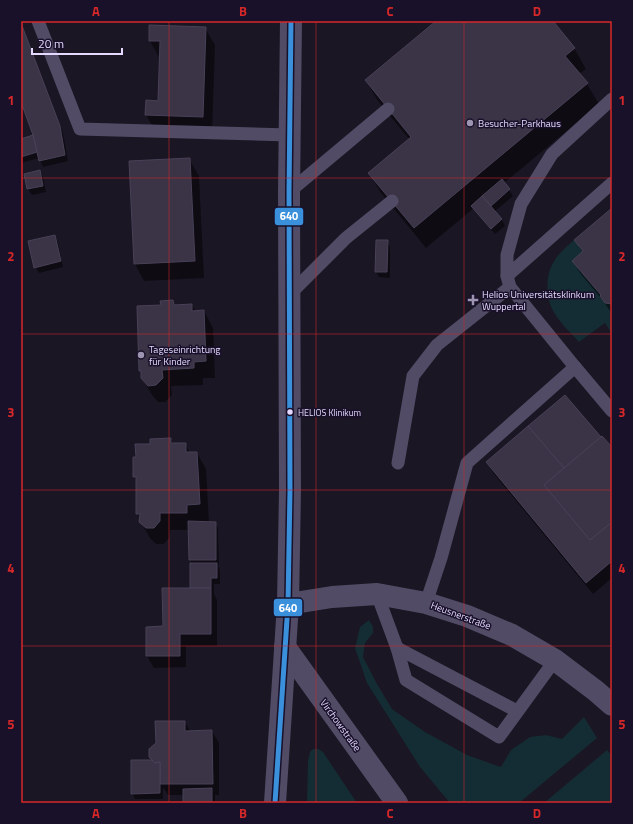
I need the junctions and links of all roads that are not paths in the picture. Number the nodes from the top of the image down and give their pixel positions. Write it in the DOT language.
graph roads {
  1 [pos="38,21"];
  2 [pos="291,21"];
  3 [pos="612,99"];
  4 [pos="388,109"];
  5 [pos="290,135"];
  6 [pos="611,185"];
  7 [pos="289,192"];
  8 [pos="392,201"];
  9 [pos="509,282"];
  10 [pos="290,294"];
  11 [pos="575,367"];
  12 [pos="608,399"];
  13 [pos="612,411"];
  14 [pos="398,463"];
  15 [pos="377,594"];
  16 [pos="426,603"];
  17 [pos="288,604"];
  18 [pos="285,647"];
  19 [pos="397,648"];
  20 [pos="555,660"];
  21 [pos="612,705"];
  22 [pos="517,711"];
  23 [pos="274,803"];
  24 [pos="397,803"];
  1 -- 5 [label="lane"];
  2 -- 5 [label="street"];
  3 -- 9 [label="lane"];
  4 -- 7 [label="lane"];
  5 -- 7 [label="street"];
  6 -- 9 [label="lane"];
  7 -- 10 [label="street"];
  8 -- 10 [label="lane"];
  9 -- 11 [label="lane"];
  9 -- 14 [label="lane"];
  10 -- 17 [label="street"];
  11 -- 12 [label="lane"];
  11 -- 16 [label="lane"];
  12 -- 13 [label="lane"];
  15 -- 16 [label="street, Heusnerstraße"];
  15 -- 17 [label="street, Heusnerstraße"];
  15 -- 19 [label="lane"];
  16 -- 20 [label="street, Heusnerstraße"];
  17 -- 18 [label="street"];
  18 -- 23 [label="street"];
  18 -- 24 [label="street, Virchowstraße"];
  19 -- 22 [label="lane"];
  19 -- 22 [label="lane"];
  20 -- 21 [label="street, Heusnerstraße"];
  20 -- 22 [label="lane"];
}
